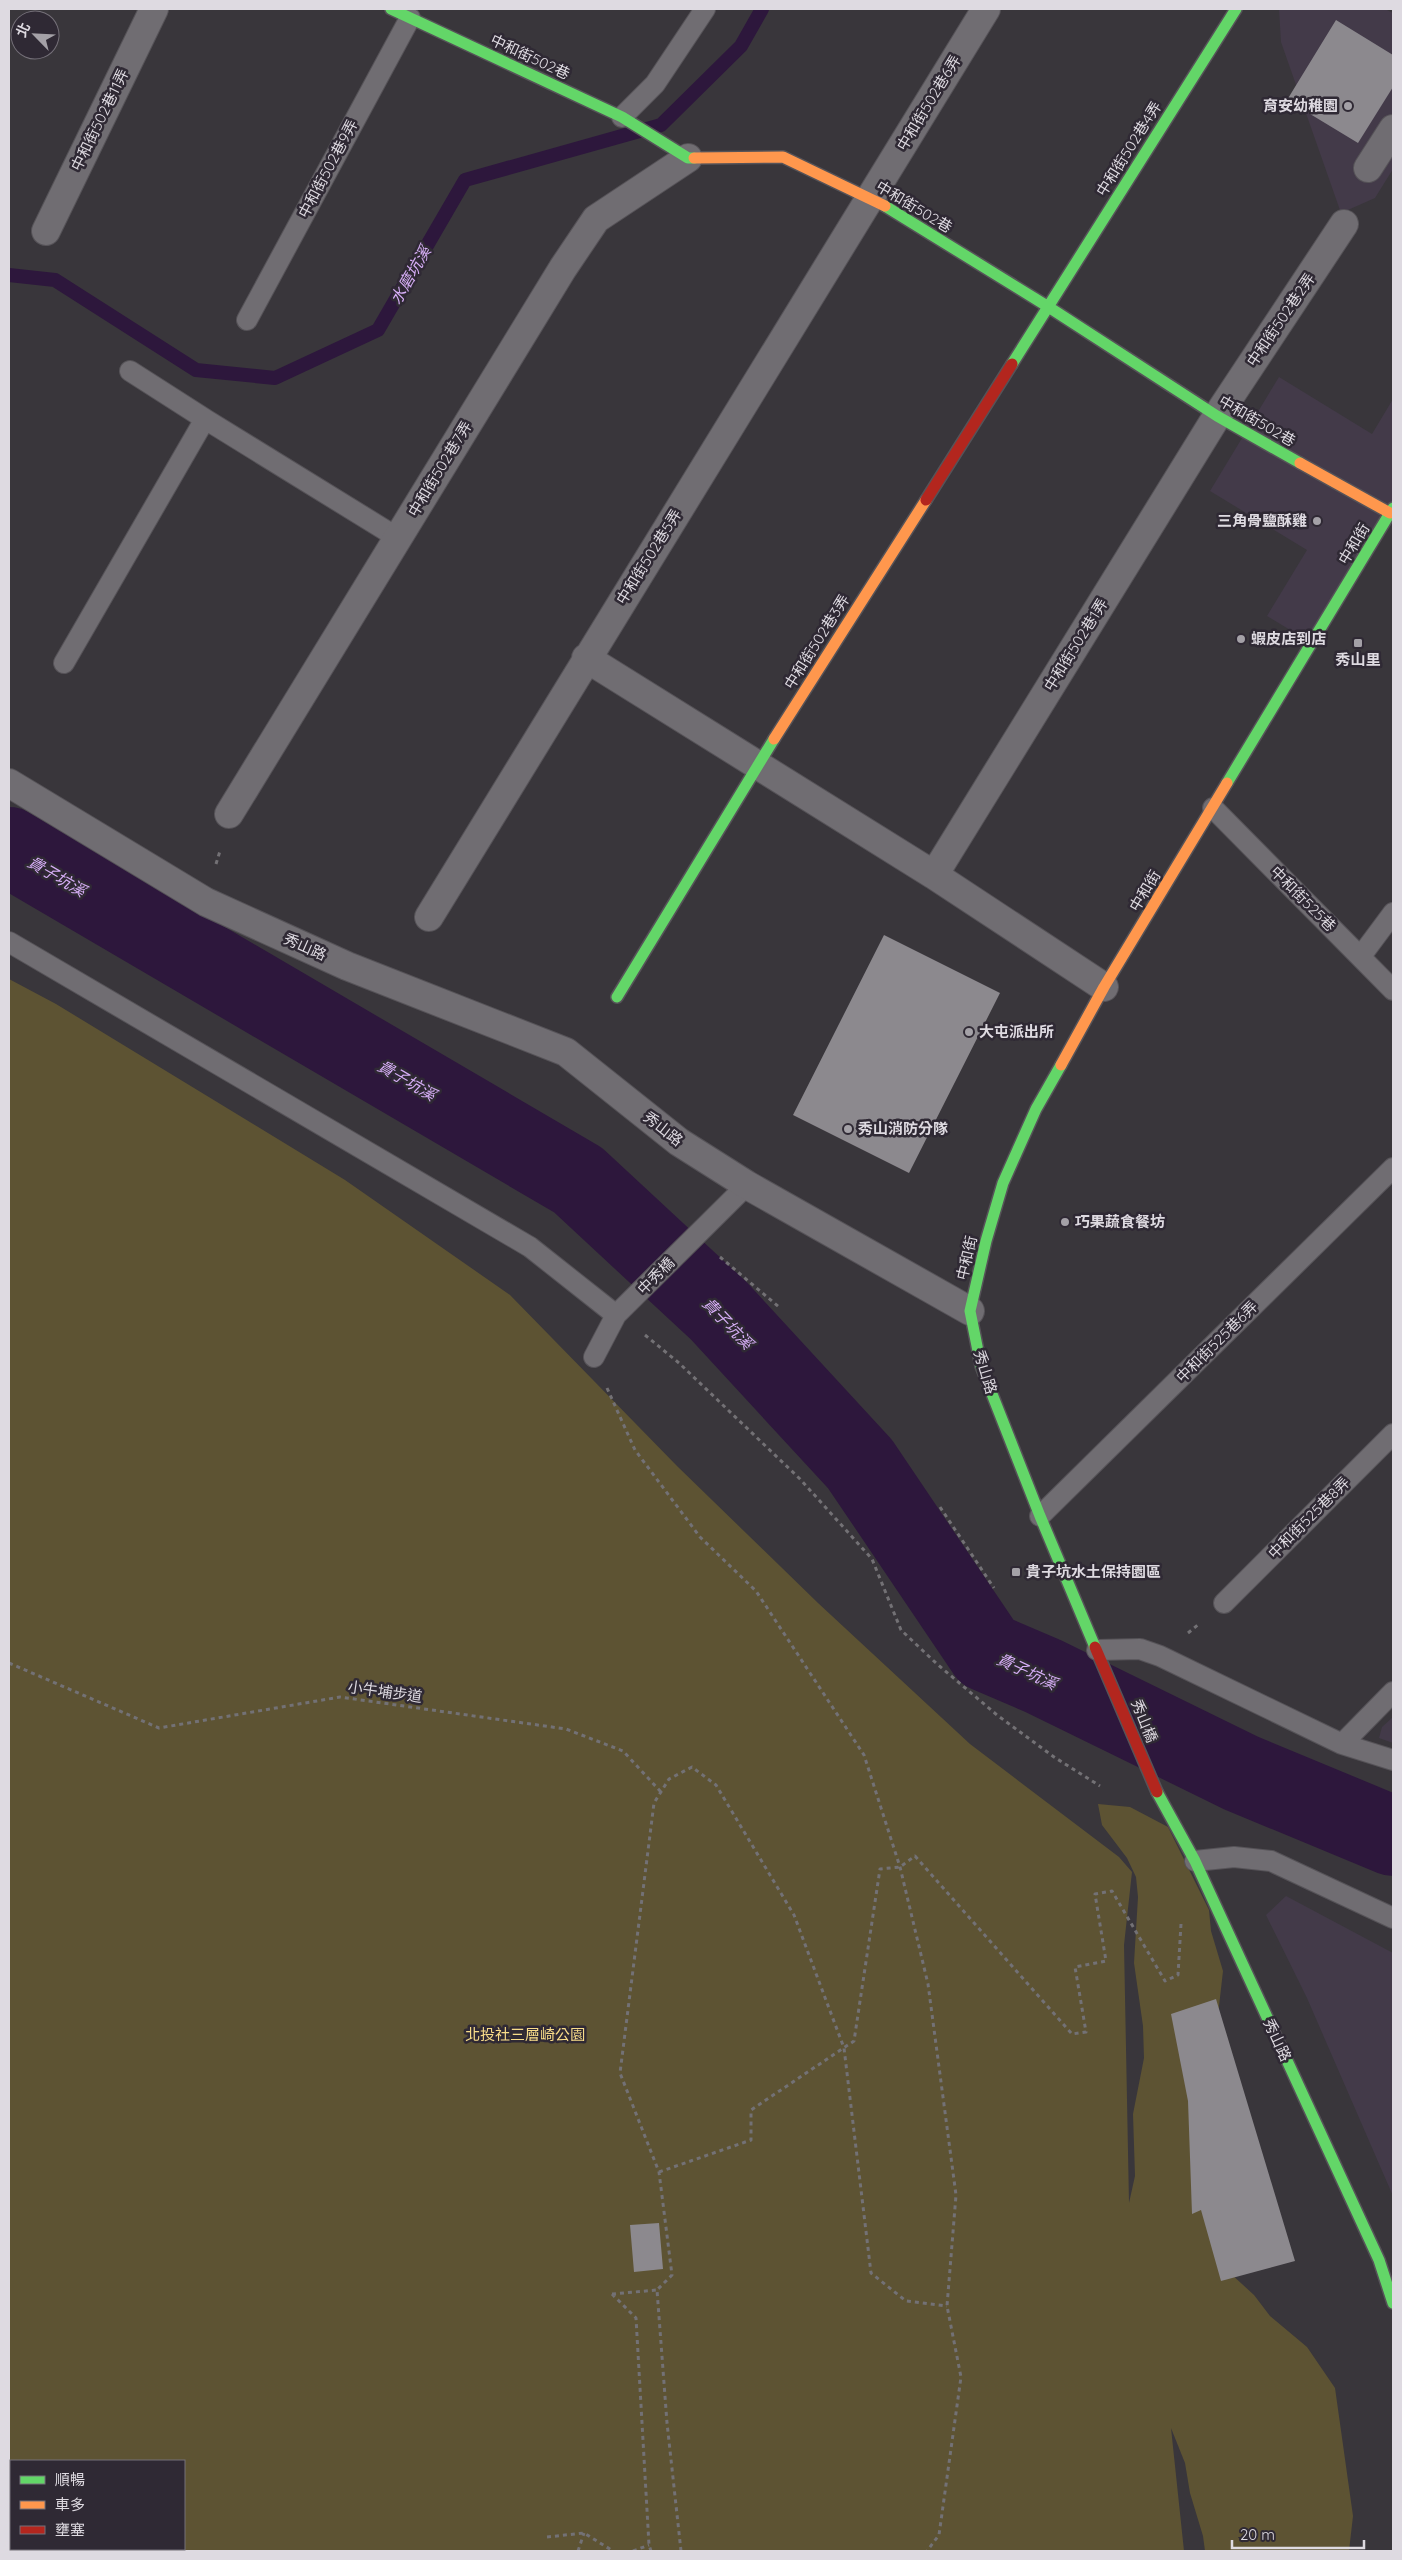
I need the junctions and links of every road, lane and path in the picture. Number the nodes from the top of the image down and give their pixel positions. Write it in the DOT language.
graph roads {
  1 [pos="154,9"];
  2 [pos="391,9"];
  3 [pos="704,9"];
  4 [pos="986,9"];
  5 [pos="1236,9"];
  6 [pos="410,18"];
  7 [pos="622,117"];
  8 [pos="1393,129"];
  9 [pos="688,158"];
  10 [pos="1368,168"];
  11 [pos="871,198"];
  12 [pos="1344,224"];
  13 [pos="46,231"];
  14 [pos="1047,306"];
  15 [pos="247,320"];
  16 [pos="130,371"];
  17 [pos="1217,416"];
  18 [pos="205,419"];
  19 [pos="1392,510"];
  20 [pos="398,538"];
  21 [pos="586,658"];
  22 [pos="64,663"];
  23 [pos="758,765"];
  24 [pos="9,783"];
  25 [pos="1213,808"];
  26 [pos="229,814"];
  27 [pos="934,874"];
  28 [pos="206,902"];
  29 [pos="1393,913"];
  30 [pos="429,917"];
  31 [pos="9,942"];
  32 [pos="1361,956"];
  33 [pos="1104,987"];
  34 [pos="1393,990"];
  35 [pos="617,997"];
  36 [pos="1393,1168"];
  37 [pos="747,1186"];
  38 [pos="696,1236"];
  39 [pos="778,1307"];
  40 [pos="970,1311"];
  41 [pos="616,1315"];
  42 [pos="594,1357"];
  43 [pos="1393,1434"];
  44 [pos="940,1507"];
  45 [pos="1040,1516"];
  46 [pos="994,1588"];
  47 [pos="1224,1603"];
  48 [pos="1097,1650"];
  49 [pos="1160,1656"];
  50 [pos="9,1663"];
  51 [pos="1107,1672"];
  52 [pos="1393,1692"];
  53 [pos="1342,1744"];
  54 [pos="1393,1760"];
  55 [pos="1152,1782"];
  56 [pos="1100,1786"];
  57 [pos="661,1792"];
  58 [pos="1195,1861"];
  59 [pos="900,1867"];
  60 [pos="1393,1918"];
  61 [pos="1181,1919"];
  62 [pos="844,2048"];
  63 [pos="659,2172"];
  64 [pos="657,2290"];
  65 [pos="1393,2303"];
  66 [pos="947,2306"];
  67 [pos="584,2533"];
  68 [pos="547,2537"];
  69 [pos="649,2545"];
  70 [pos="578,2551"];
  71 [pos="613,2551"];
  72 [pos="633,2551"];
  73 [pos="651,2551"];
  74 [pos="682,2551"];
  75 [pos="927,2551"];
  1 -- 13 [label="street, 中和街502巷11弄"];
  2 -- 6 [label="street, 中和街502巷"];
  3 -- 7 [label="lane"];
  4 -- 11 [label="street, 中和街502巷6弄"];
  5 -- 14 [label="street, 中和街502巷4弄"];
  6 -- 7 [label="street, 中和街502巷"];
  6 -- 15 [label="lane, 中和街502巷9弄"];
  7 -- 9 [label="street, 中和街502巷"];
  8 -- 10 [label="street"];
  9 -- 11 [label="street, 中和街502巷"];
  9 -- 20 [label="street, 中和街502巷7弄"];
  11 -- 14 [label="street, 中和街502巷"];
  11 -- 21 [label="street, 中和街502巷5弄"];
  12 -- 17 [label="street, 中和街502巷2弄"];
  14 -- 17 [label="street, 中和街502巷"];
  14 -- 23 [label="street, 中和街502巷3弄"];
  16 -- 18 [label="lane"];
  17 -- 19 [label="street, 中和街502巷"];
  17 -- 27 [label="street, 中和街502巷1弄"];
  18 -- 20 [label="lane"];
  18 -- 22 [label="lane"];
  19 -- 25 [label="street, 中和街"];
  20 -- 26 [label="street, 中和街502巷7弄"];
  21 -- 23 [label="street"];
  21 -- 30 [label="street, 中和街502巷5弄"];
  23 -- 27 [label="street"];
  23 -- 35 [label="street, 中和街502巷3弄"];
  24 -- 28 [label="street, 秀山路"];
  25 -- 32 [label="lane, 中和街525巷"];
  25 -- 33 [label="street, 中和街"];
  26 -- 28 [label="path"];
  27 -- 33 [label="street"];
  28 -- 37 [label="street, 秀山路"];
  29 -- 32 [label="lane"];
  31 -- 41 [label="lane"];
  32 -- 34 [label="lane, 中和街525巷"];
  33 -- 40 [label="street, 中和街"];
  36 -- 45 [label="lane, 中和街525巷6弄"];
  37 -- 38 [label="lane, 中秀橋"];
  37 -- 40 [label="street, 秀山路"];
  38 -- 39 [label="path"];
  38 -- 41 [label="lane, 中秀橋"];
  40 -- 45 [label="street, 秀山路"];
  41 -- 42 [label="lane, 中秀橋"];
  41 -- 56 [label="path"];
  42 -- 59 [label="path"];
  43 -- 47 [label="lane, 中和街525巷8弄"];
  44 -- 46 [label="path"];
  45 -- 48 [label="street, 秀山路"];
  47 -- 49 [label="path"];
  48 -- 49 [label="lane"];
  48 -- 51 [label="street, 秀山路"];
  49 -- 53 [label="lane"];
  50 -- 57 [label="path, 小牛埔步道"];
  51 -- 55 [label="street, 秀山橋"];
  52 -- 53 [label="lane"];
  53 -- 54 [label="lane"];
  55 -- 58 [label="street, 秀山路"];
  57 -- 62 [label="path"];
  57 -- 63 [label="path"];
  58 -- 60 [label="lane"];
  58 -- 65 [label="street, 秀山路"];
  59 -- 61 [label="path"];
  59 -- 62 [label="path"];
  59 -- 66 [label="path"];
  62 -- 63 [label="path"];
  62 -- 66 [label="path"];
  63 -- 64 [label="path"];
  64 -- 69 [label="path"];
  64 -- 74 [label="path"];
  66 -- 75 [label="path"];
  67 -- 68 [label="path"];
  67 -- 70 [label="path"];
  67 -- 71 [label="path"];
  69 -- 72 [label="path"];
  69 -- 73 [label="path"];
}
